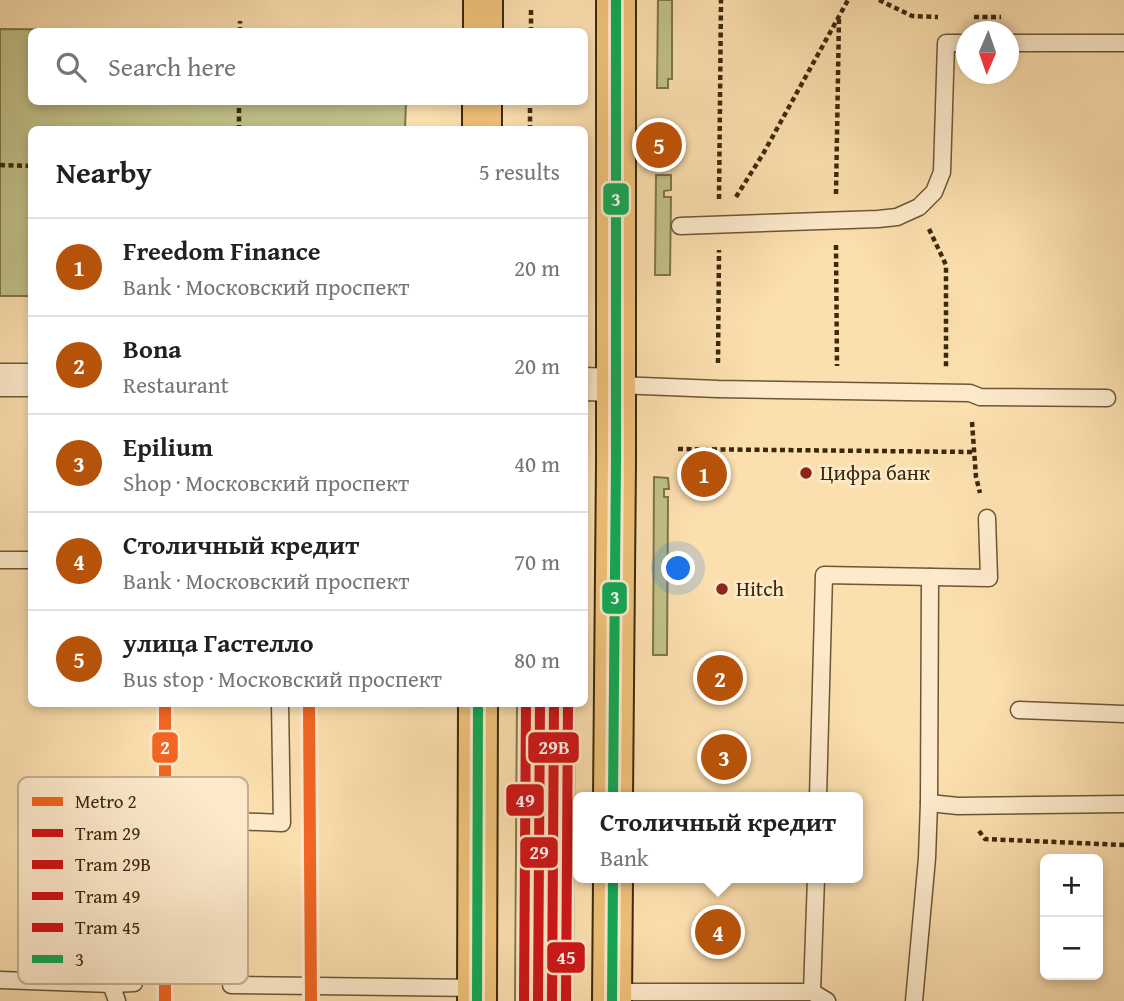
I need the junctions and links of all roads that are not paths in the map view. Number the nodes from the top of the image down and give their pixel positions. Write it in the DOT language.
graph roads {
  1 [pos="483,0"];
  2 [pos="616,0"];
  3 [pos="483,28"];
  4 [pos="956,43"];
  5 [pos="1019,43"];
  6 [pos="1124,43"];
  7 [pos="482,105"];
  8 [pos="482,126"];
  9 [pos="680,226"];
  10 [pos="0,380"];
  11 [pos="28,380"];
  12 [pos="600,384"];
  13 [pos="1107,398"];
  14 [pos="987,518"];
  15 [pos="0,560"];
  16 [pos="28,560"];
  17 [pos="930,577"];
  18 [pos="280,707"];
  19 [pos="478,707"];
  20 [pos="1019,710"];
  21 [pos="1124,714"];
  22 [pos="613,792"];
  23 [pos="818,792"];
  24 [pos="929,803"];
  25 [pos="1124,804"];
  26 [pos="248,822"];
  27 [pos="613,883"];
  28 [pos="816,883"];
  29 [pos="0,980"];
  30 [pos="18,981"];
  31 [pos="111,984"];
  32 [pos="231,985"];
  33 [pos="812,992"];
  34 [pos="477,995"];
  35 [pos="612,996"];
  36 [pos="117,1001"];
  37 [pos="827,1001"];
  38 [pos="914,1001"];
  1 -- 3 [label="main road"];
  2 -- 12 [label="main road"];
  4 -- 9 [label="lane"];
  5 -- 6 [label="lane"];
  7 -- 8 [label="main road"];
  10 -- 11 [label="street"];
  12 -- 13 [label="lane"];
  12 -- 22 [label="main road"];
  14 -- 17 [label="lane"];
  15 -- 16 [label="lane"];
  17 -- 23 [label="lane"];
  17 -- 24 [label="lane"];
  18 -- 26 [label="lane"];
  19 -- 34 [label="main road"];
  20 -- 21 [label="lane"];
  24 -- 25 [label="lane"];
  24 -- 38 [label="lane"];
  27 -- 35 [label="main road"];
  28 -- 33 [label="lane"];
  29 -- 30 [label="lane"];
  31 -- 36 [label="lane"];
  32 -- 34 [label="lane"];
  33 -- 35 [label="lane"];
  33 -- 37 [label="lane"];
}
